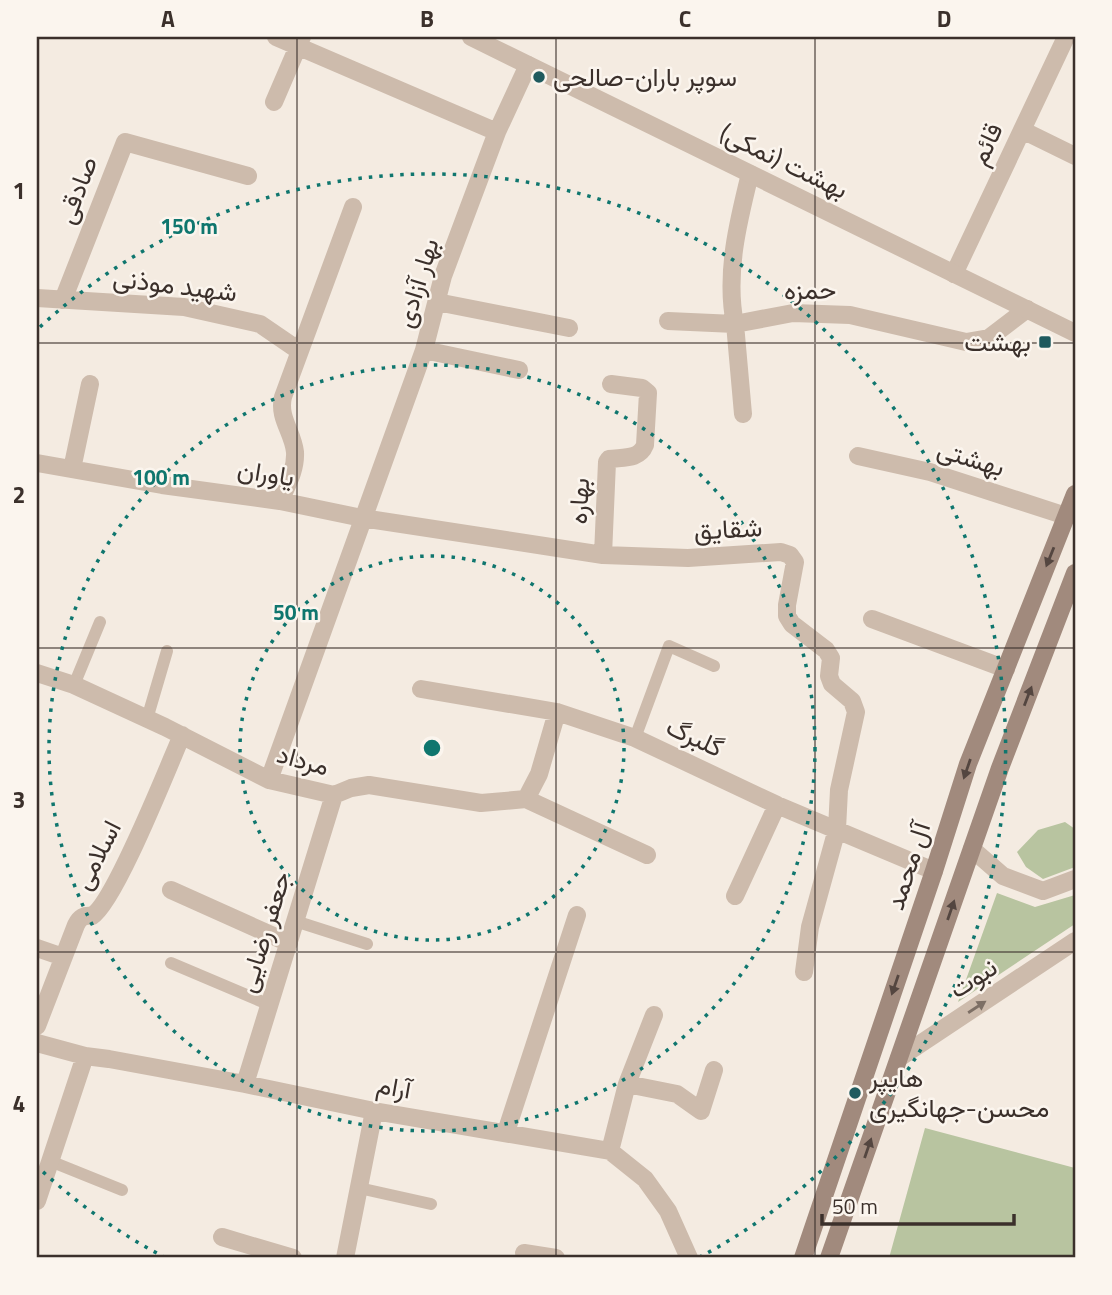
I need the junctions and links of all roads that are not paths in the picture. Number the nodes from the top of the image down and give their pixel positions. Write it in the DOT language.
graph roads {
  1 [pos="276,37"];
  2 [pos="471,37"];
  3 [pos="1066,37"];
  4 [pos="300,41"];
  5 [pos="528,65"];
  6 [pos="274,102"];
  7 [pos="1022,130"];
  8 [pos="497,132"];
  9 [pos="1075,156"];
  10 [pos="750,174"];
  11 [pos="248,176"];
  12 [pos="352,207"];
  13 [pos="954,274"];
  14 [pos="37,298"];
  15 [pos="63,300"];
  16 [pos="437,302"];
  17 [pos="1027,309"];
  18 [pos="668,321"];
  19 [pos="735,324"];
  20 [pos="569,328"];
  21 [pos="1075,333"];
  22 [pos="298,350"];
  23 [pos="424,350"];
  24 [pos="519,370"];
  25 [pos="90,384"];
  26 [pos="611,384"];
  27 [pos="743,414"];
  28 [pos="858,456"];
  29 [pos="37,463"];
  30 [pos="72,468"];
  31 [pos="1075,494"];
  32 [pos="280,501"];
  33 [pos="1066,516"];
  34 [pos="362,518"];
  35 [pos="603,555"];
  36 [pos="1075,573"];
  37 [pos="872,619"];
  38 [pos="100,622"];
  39 [pos="167,651"];
  40 [pos="714,666"];
  41 [pos="1006,669"];
  42 [pos="37,673"];
  43 [pos="74,685"];
  44 [pos="421,689"];
  45 [pos="557,712"];
  46 [pos="148,719"];
  47 [pos="182,735"];
  48 [pos="635,738"];
  49 [pos="269,780"];
  50 [pos="334,795"];
  51 [pos="526,799"];
  52 [pos="776,805"];
  53 [pos="837,830"];
  54 [pos="972,849"];
  55 [pos="647,855"];
  56 [pos="934,872"];
  57 [pos="1075,879"];
  58 [pos="171,890"];
  59 [pos="735,896"];
  60 [pos="577,915"];
  61 [pos="295,921"];
  62 [pos="1075,942"];
  63 [pos="289,943"];
  64 [pos="367,944"];
  65 [pos="37,948"];
  66 [pos="63,957"];
  67 [pos="172,962"];
  68 [pos="804,972"];
  69 [pos="270,1005"];
  70 [pos="654,1015"];
  71 [pos="37,1026"];
  72 [pos="37,1043"];
  73 [pos="85,1056"];
  74 [pos="899,1058"];
  75 [pos="714,1070"];
  76 [pos="245,1084"];
  77 [pos="627,1084"];
  78 [pos="374,1111"];
  79 [pos="506,1132"];
  80 [pos="610,1152"];
  81 [pos="50,1161"];
  82 [pos="359,1188"];
  83 [pos="122,1189"];
  84 [pos="37,1200"];
  85 [pos="431,1204"];
  86 [pos="222,1237"];
  87 [pos="524,1253"];
  88 [pos="293,1258"];
  89 [pos="345,1258"];
  90 [pos="556,1258"];
  91 [pos="689,1258"];
  92 [pos="803,1258"];
  93 [pos="829,1258"];
  1 -- 4 [label="street"];
  2 -- 5 [label="street, بهشت (نمکی)"];
  3 -- 7 [label="street, قائم"];
  4 -- 6 [label="street"];
  4 -- 8 [label="street"];
  5 -- 8 [label="street, بهار آزادی"];
  5 -- 10 [label="street, بهشت (نمکی)"];
  7 -- 9 [label="street"];
  7 -- 13 [label="street, قائم"];
  8 -- 16 [label="street, بهار آزادی"];
  10 -- 13 [label="street, بهشت (نمکی)"];
  10 -- 19 [label="street"];
  11 -- 15 [label="street, صادقی"];
  12 -- 22 [label="street"];
  13 -- 17 [label="street, بهشت (نمکی)"];
  14 -- 15 [label="street, شهید موذنی"];
  15 -- 22 [label="street, شهید موذنی"];
  16 -- 20 [label="street"];
  16 -- 23 [label="street, بهار آزادی"];
  17 -- 19 [label="street, حمزه"];
  17 -- 21 [label="street, بهشت (نمکی)"];
  18 -- 19 [label="street, حمزه"];
  19 -- 27 [label="street"];
  22 -- 32 [label="street"];
  23 -- 24 [label="street"];
  23 -- 34 [label="street, بهار آزادی"];
  25 -- 30 [label="street"];
  26 -- 35 [label="street, بهاره"];
  28 -- 33 [label="street, بهشتی"];
  29 -- 30 [label="street, یاوران"];
  30 -- 32 [label="street, یاوران"];
  31 -- 33 [label="main road, آل محمد"];
  32 -- 34 [label="street, یاوران"];
  33 -- 41 [label="main road, آل محمد, one-way"];
  34 -- 35 [label="street, شقایق"];
  34 -- 49 [label="street, بهار آزادی"];
  35 -- 53 [label="street, شقایق"];
  54 -- 36 [label="main road, آل محمد, one-way"];
  37 -- 41 [label="street"];
  38 -- 43 [label="lane"];
  39 -- 46 [label="lane"];
  40 -- 48 [label="lane"];
  41 -- 56 [label="main road, آل محمد, one-way"];
  42 -- 43 [label="street, مرداد"];
  43 -- 46 [label="street, مرداد"];
  44 -- 45 [label="street, گلبرگ"];
  45 -- 48 [label="street, گلبرگ"];
  45 -- 51 [label="street"];
  46 -- 47 [label="street, مرداد"];
  47 -- 49 [label="street, مرداد"];
  47 -- 66 [label="street, اسلامی"];
  48 -- 52 [label="street, گلبرگ"];
  49 -- 50 [label="street, مرداد"];
  50 -- 51 [label="street, مرداد"];
  50 -- 61 [label="street, جعفر رضایی"];
  51 -- 55 [label="street"];
  52 -- 53 [label="street, گلبرگ"];
  52 -- 59 [label="street"];
  53 -- 56 [label="street, گلبرگ"];
  53 -- 68 [label="street"];
  54 -- 57 [label="street"];
  74 -- 54 [label="main road, آل محمد, one-way"];
  56 -- 92 [label="main road, آل محمد, one-way"];
  58 -- 63 [label="street"];
  60 -- 79 [label="street"];
  61 -- 63 [label="street, جعفر رضایی"];
  61 -- 64 [label="lane"];
  74 -- 62 [label="street, نبوت, one-way"];
  63 -- 69 [label="street, جعفر رضایی"];
  65 -- 66 [label="street"];
  66 -- 71 [label="street, اسلامی"];
  67 -- 69 [label="lane"];
  69 -- 76 [label="street, جعفر رضایی"];
  70 -- 77 [label="street"];
  72 -- 73 [label="street, آرام"];
  73 -- 76 [label="street, آرام"];
  73 -- 81 [label="street"];
  93 -- 74 [label="main road, آل محمد, one-way"];
  75 -- 77 [label="street"];
  76 -- 78 [label="street, آرام"];
  77 -- 80 [label="street"];
  78 -- 79 [label="street, آرام"];
  78 -- 82 [label="street"];
  79 -- 80 [label="street, آرام"];
  80 -- 91 [label="street, آرام"];
  81 -- 83 [label="lane"];
  81 -- 84 [label="street"];
  82 -- 85 [label="lane"];
  82 -- 89 [label="street"];
  86 -- 88 [label="street"];
  87 -- 90 [label="street"];
}
